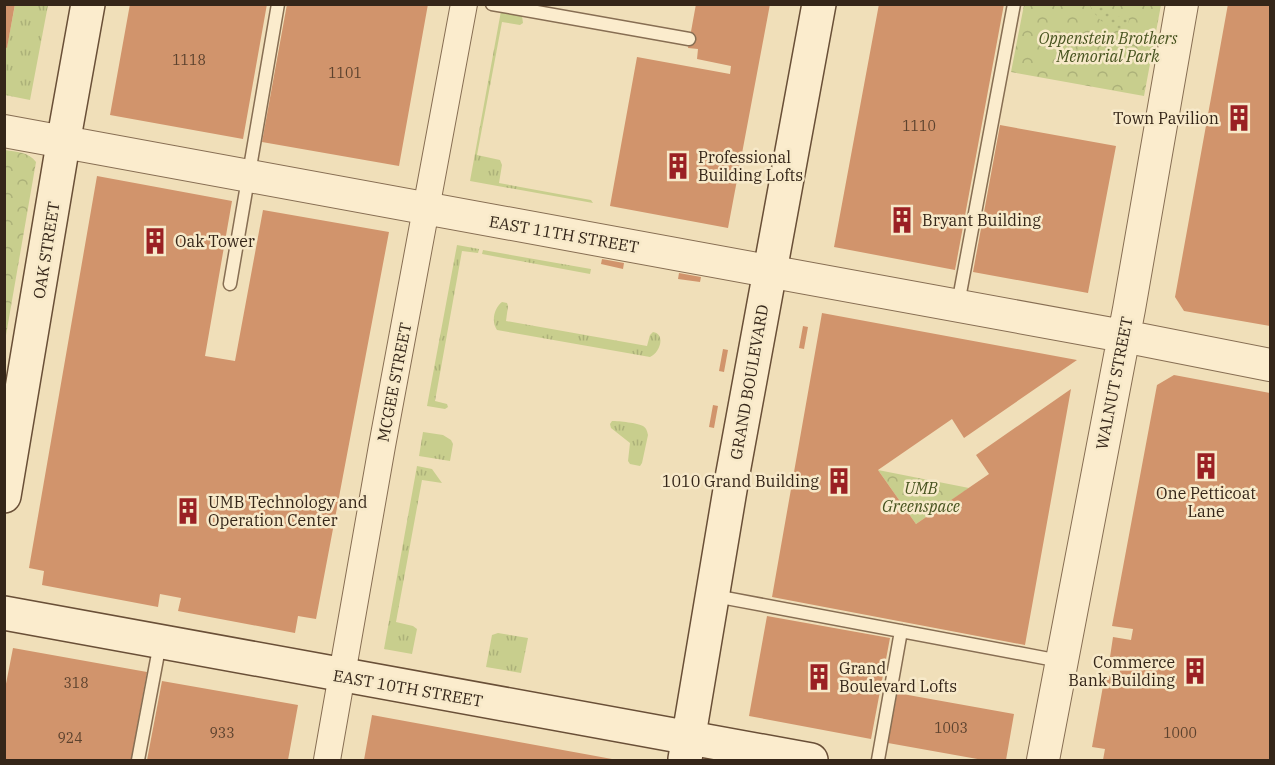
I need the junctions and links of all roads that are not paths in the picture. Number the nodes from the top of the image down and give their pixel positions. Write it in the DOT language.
graph roads {
  1 [pos="88,4"];
  2 [pos="278,4"];
  3 [pos="464,4"];
  4 [pos="492,4"];
  5 [pos="819,4"];
  6 [pos="1014,4"];
  7 [pos="1182,4"];
  8 [pos="689,39"];
  9 [pos="4,131"];
  10 [pos="64,142"];
  11 [pos="249,176"];
  12 [pos="426,209"];
  13 [pos="769,271"];
  14 [pos="230,284"];
  15 [pos="958,306"];
  16 [pos="1124,336"];
  17 [pos="1270,365"];
  18 [pos="4,496"];
  19 [pos="712,595"];
  20 [pos="4,613"];
  21 [pos="901,632"];
  22 [pos="160,642"];
  23 [pos="1061,661"];
  24 [pos="342,676"];
  25 [pos="686,749"];
  26 [pos="138,760"];
  27 [pos="327,760"];
  28 [pos="811,760"];
  29 [pos="878,760"];
  30 [pos="1043,760"];
  1 -- 10 [label="main road, OAK STREET"];
  2 -- 11 [label="lane"];
  3 -- 12 [label="street, MCGEE STREET"];
  4 -- 8 [label="lane"];
  5 -- 13 [label="main road, GRAND BOULEVARD"];
  6 -- 15 [label="lane"];
  7 -- 16 [label="street, WALNUT STREET"];
  9 -- 10 [label="street, EAST 11TH STREET"];
  10 -- 11 [label="street, EAST 11TH STREET"];
  10 -- 18 [label="main road, OAK STREET"];
  11 -- 12 [label="street, EAST 11TH STREET"];
  11 -- 14 [label="lane"];
  12 -- 13 [label="street, EAST 11TH STREET"];
  12 -- 24 [label="street, MCGEE STREET"];
  13 -- 15 [label="street, EAST 11TH STREET"];
  13 -- 19 [label="main road, GRAND BOULEVARD"];
  15 -- 16 [label="street, EAST 11TH STREET"];
  16 -- 17 [label="street, EAST 11TH STREET"];
  16 -- 23 [label="street, WALNUT STREET"];
  19 -- 21 [label="lane"];
  19 -- 25 [label="main road, GRAND BOULEVARD"];
  20 -- 22 [label="main road, EAST 10TH STREET"];
  21 -- 23 [label="lane"];
  21 -- 29 [label="lane"];
  22 -- 24 [label="main road, EAST 10TH STREET"];
  22 -- 26 [label="lane"];
  23 -- 30 [label="street, WALNUT STREET"];
  24 -- 25 [label="main road, EAST 10TH STREET"];
  24 -- 27 [label="street, MCGEE STREET"];
  25 -- 28 [label="main road, EAST 10TH STREET"];
}
